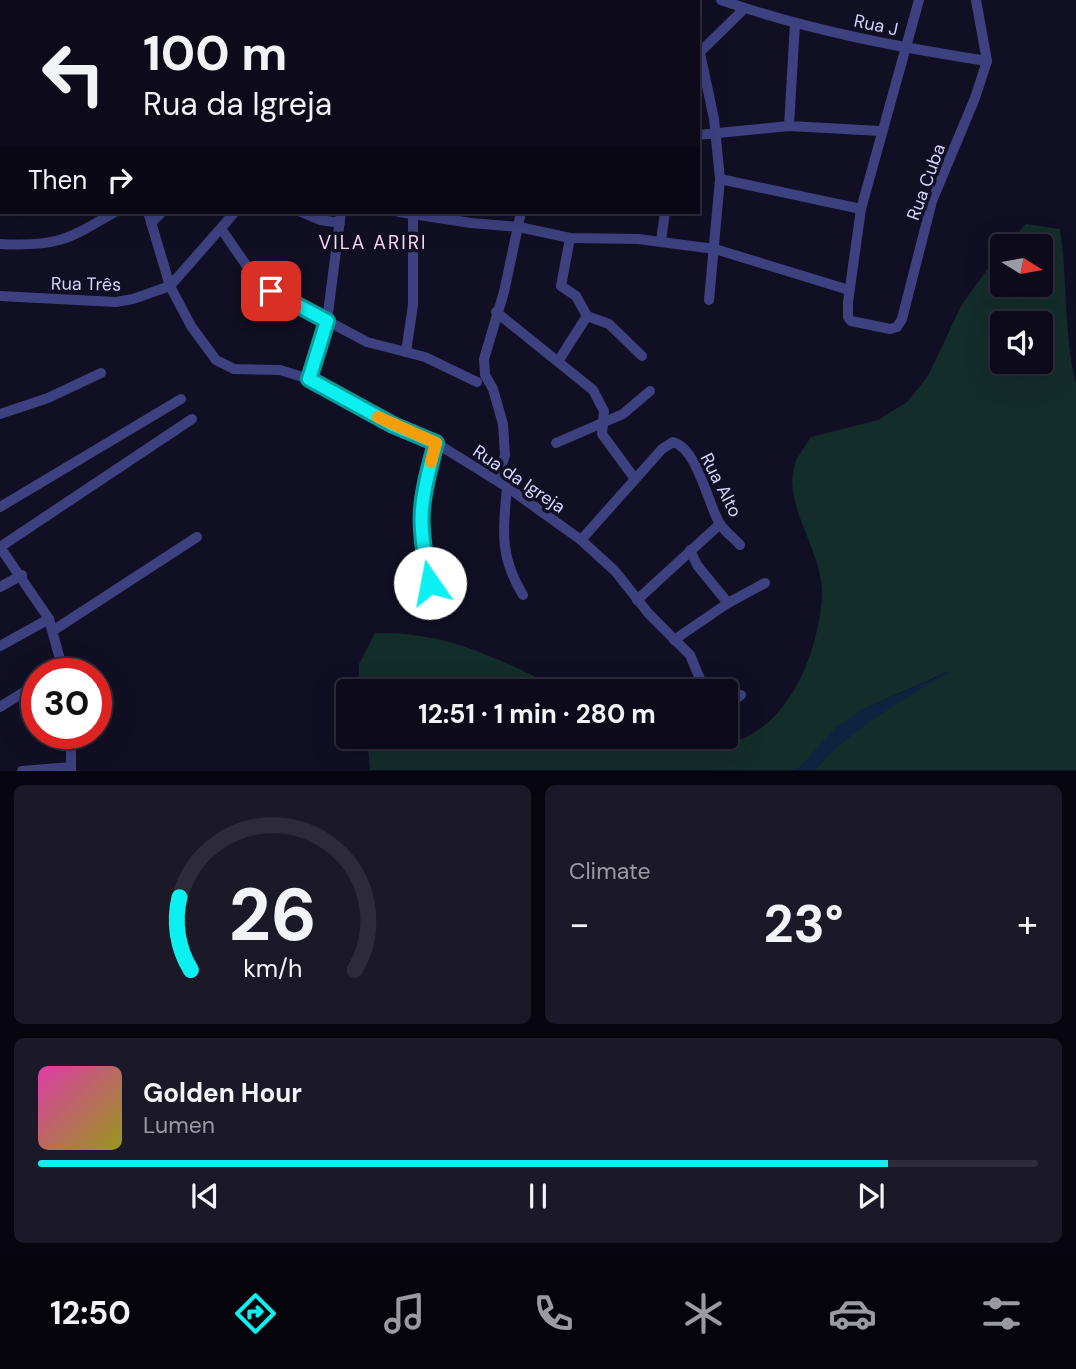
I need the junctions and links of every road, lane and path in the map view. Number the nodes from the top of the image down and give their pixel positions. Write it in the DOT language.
graph roads {
  1 [pos="721,0"];
  2 [pos="919,0"];
  3 [pos="976,0"];
  4 [pos="744,9"];
  5 [pos="795,23"];
  6 [pos="908,48"];
  7 [pos="700,53"];
  8 [pos="700,59"];
  9 [pos="987,61"];
  10 [pos="789,126"];
  11 [pos="881,131"];
  12 [pos="716,133"];
  13 [pos="700,135"];
  14 [pos="720,180"];
  15 [pos="861,209"];
  16 [pos="112,214"];
  17 [pos="149,214"];
  18 [pos="160,214"];
  19 [pos="234,214"];
  20 [pos="306,214"];
  21 [pos="413,214"];
  22 [pos="421,214"];
  23 [pos="521,214"];
  24 [pos="665,214"];
  25 [pos="341,217"];
  26 [pos="151,223"];
  27 [pos="519,227"];
  28 [pos="222,230"];
  29 [pos="570,238"];
  30 [pos="661,241"];
  31 [pos="0,244"];
  32 [pos="715,249"];
  33 [pos="170,286"];
  34 [pos="849,290"];
  35 [pos="0,296"];
  36 [pos="709,300"];
  37 [pos="496,312"];
  38 [pos="587,316"];
  39 [pos="327,321"];
  40 [pos="406,352"];
  41 [pos="642,356"];
  42 [pos="559,360"];
  43 [pos="102,373"];
  44 [pos="309,379"];
  45 [pos="477,382"];
  46 [pos="650,391"];
  47 [pos="181,399"];
  48 [pos="0,414"];
  49 [pos="192,419"];
  50 [pos="602,423"];
  51 [pos="436,443"];
  52 [pos="556,443"];
  53 [pos="497,480"];
  54 [pos="635,480"];
  55 [pos="507,487"];
  56 [pos="0,507"];
  57 [pos="720,524"];
  58 [pos="197,537"];
  59 [pos="580,540"];
  60 [pos="740,545"];
  61 [pos="0,547"];
  62 [pos="690,550"];
  63 [pos="22,575"];
  64 [pos="430,583"];
  65 [pos="765,583"];
  66 [pos="0,587"];
  67 [pos="523,595"];
  68 [pos="637,600"];
  69 [pos="728,603"];
  70 [pos="49,619"];
  71 [pos="54,630"];
  72 [pos="674,640"];
  73 [pos="0,646"];
  74 [pos="59,658"];
  75 [pos="701,679"];
  76 [pos="21,694"];
  77 [pos="741,695"];
  78 [pos="738,697"];
  79 [pos="0,708"];
  80 [pos="71,749"];
  81 [pos="71,769"];
  82 [pos="22,771"];
  1 -- 4 [label="street, Rua J"];
  2 -- 6 [label="street"];
  3 -- 9 [label="street, Rua Cuba"];
  4 -- 5 [label="street, Rua J"];
  4 -- 7 [label="street"];
  5 -- 6 [label="street, Rua J"];
  5 -- 10 [label="street"];
  6 -- 9 [label="street, Rua J"];
  6 -- 11 [label="street"];
  8 -- 12 [label="street"];
  9 -- 34 [label="street, Rua Cuba"];
  10 -- 11 [label="street"];
  10 -- 12 [label="street"];
  11 -- 15 [label="street"];
  12 -- 13 [label="street"];
  12 -- 14 [label="street"];
  14 -- 15 [label="street"];
  14 -- 32 [label="street"];
  15 -- 34 [label="street"];
  16 -- 31 [label="street"];
  17 -- 26 [label="street, Rua da Igreja"];
  18 -- 26 [label="street"];
  19 -- 28 [label="street"];
  20 -- 25 [label="street"];
  21 -- 40 [label="street"];
  22 -- 27 [label="street"];
  23 -- 27 [label="street"];
  24 -- 30 [label="street"];
  25 -- 39 [label="street"];
  26 -- 33 [label="street, Rua da Igreja"];
  27 -- 29 [label="street"];
  27 -- 37 [label="street"];
  28 -- 33 [label="street"];
  28 -- 39 [label="street"];
  29 -- 30 [label="street"];
  29 -- 38 [label="street"];
  30 -- 32 [label="street"];
  32 -- 34 [label="street"];
  32 -- 36 [label="street"];
  33 -- 35 [label="street, Rua Três"];
  33 -- 44 [label="street, Rua da Igreja"];
  37 -- 42 [label="street"];
  37 -- 53 [label="street"];
  38 -- 41 [label="street"];
  38 -- 42 [label="street"];
  39 -- 40 [label="street"];
  39 -- 44 [label="street"];
  40 -- 45 [label="street"];
  42 -- 50 [label="street"];
  43 -- 48 [label="street"];
  44 -- 51 [label="street, Rua da Igreja"];
  46 -- 50 [label="street"];
  47 -- 56 [label="street"];
  49 -- 61 [label="street"];
  50 -- 52 [label="street"];
  50 -- 54 [label="street"];
  51 -- 53 [label="street, Rua da Igreja"];
  51 -- 64 [label="street"];
  53 -- 55 [label="street, Rua da Igreja"];
  54 -- 57 [label="street, Rua Alto"];
  54 -- 59 [label="street"];
  55 -- 59 [label="street, Rua da Igreja"];
  55 -- 67 [label="street"];
  57 -- 60 [label="street, Rua Alto"];
  57 -- 62 [label="street"];
  58 -- 71 [label="street"];
  59 -- 68 [label="street, Rua da Igreja"];
  61 -- 63 [label="street"];
  62 -- 68 [label="street"];
  62 -- 69 [label="street"];
  63 -- 66 [label="street"];
  63 -- 70 [label="street"];
  65 -- 69 [label="street"];
  68 -- 72 [label="street, Rua da Igreja"];
  69 -- 72 [label="street"];
  70 -- 71 [label="street"];
  70 -- 73 [label="street"];
  71 -- 74 [label="street"];
  72 -- 75 [label="street, Rua da Igreja"];
  76 -- 79 [label="street"];
  77 -- 78 [label="street"];
  80 -- 81 [label="street"];
  81 -- 82 [label="street"];
}
